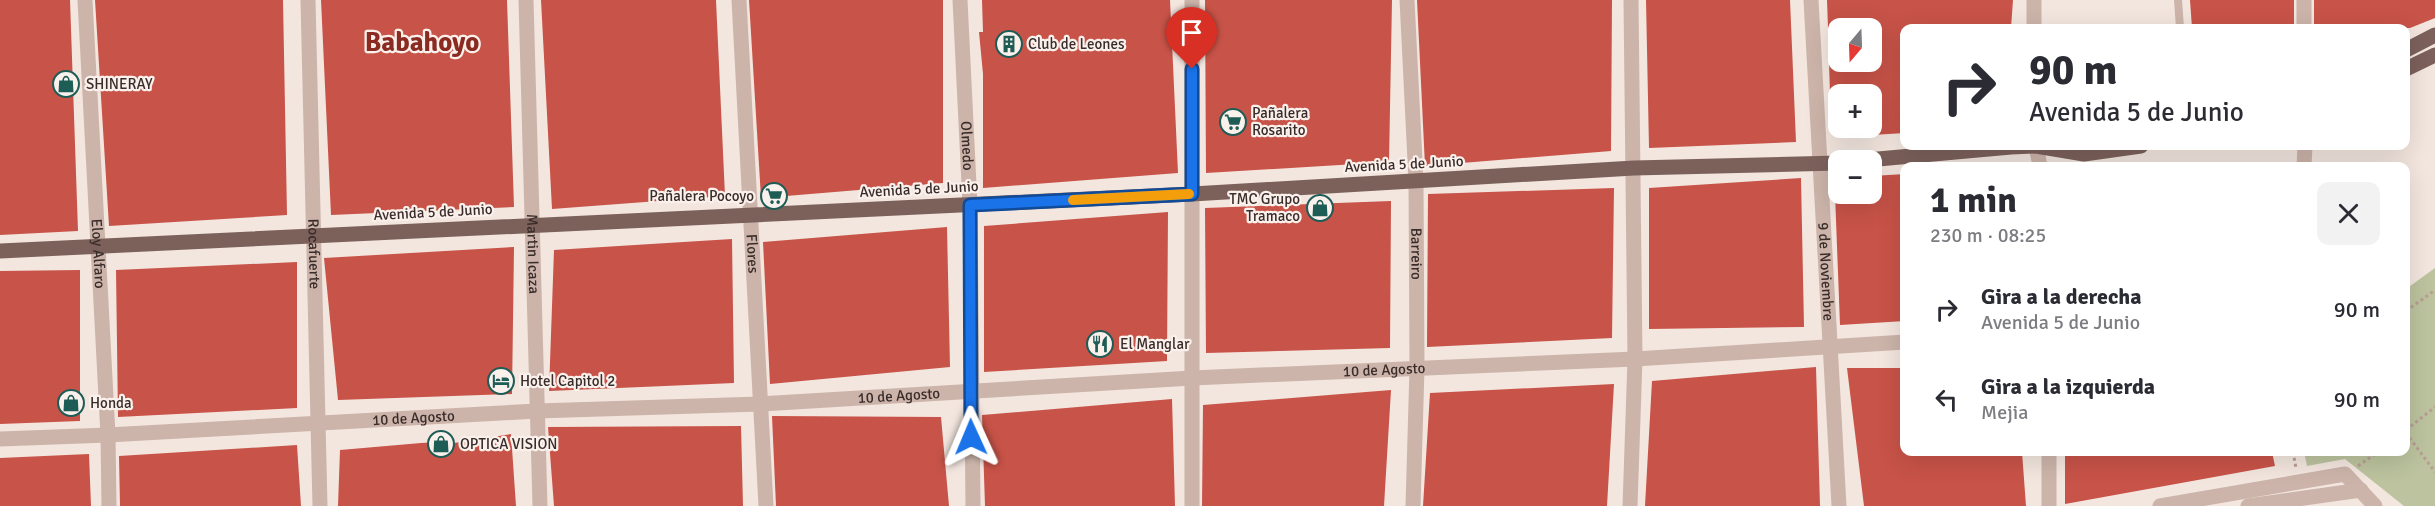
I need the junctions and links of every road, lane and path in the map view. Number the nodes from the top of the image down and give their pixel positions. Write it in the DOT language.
graph roads {
  1 [pos="85,0"];
  2 [pos="308,0"];
  3 [pos="526,0"];
  4 [pos="738,0"];
  5 [pos="960,0"];
  6 [pos="1192,0"];
  7 [pos="1407,0"];
  8 [pos="1631,0"];
  9 [pos="1811,0"];
  10 [pos="2034,0"];
  11 [pos="2178,0"];
  12 [pos="2304,0"];
  13 [pos="2034,24"];
  14 [pos="2180,24"];
  15 [pos="2304,24"];
  16 [pos="2435,35"];
  17 [pos="2410,48"];
  18 [pos="2435,55"];
  19 [pos="2410,67"];
  20 [pos="1988,150"];
  21 [pos="2060,150"];
  22 [pos="2112,150"];
  23 [pos="1882,159"];
  24 [pos="1819,164"];
  25 [pos="1828,164"];
  26 [pos="1634,168"];
  27 [pos="1416,181"];
  28 [pos="1192,194"];
  29 [pos="970,205"];
  30 [pos="750,215"];
  31 [pos="532,225"];
  32 [pos="314,236"];
  33 [pos="98,247"];
  34 [pos="0,251"];
  35 [pos="2435,290"];
  36 [pos="2410,308"];
  37 [pos="1900,342"];
  38 [pos="1829,347"];
  39 [pos="1635,359"];
  40 [pos="1417,368"];
  41 [pos="1191,378"];
  42 [pos="970,391"];
  43 [pos="760,404"];
  44 [pos="2435,407"];
  45 [pos="537,411"];
  46 [pos="318,424"];
  47 [pos="2410,428"];
  48 [pos="108,435"];
  49 [pos="2410,437"];
  50 [pos="0,439"];
  51 [pos="2049,456"];
  52 [pos="2372,456"];
  53 [pos="2435,472"];
  54 [pos="2345,474"];
  55 [pos="2361,490"];
  56 [pos="109,506"];
  57 [pos="320,506"];
  58 [pos="540,506"];
  59 [pos="766,506"];
  60 [pos="973,506"];
  61 [pos="1192,506"];
  62 [pos="1413,506"];
  63 [pos="1630,506"];
  64 [pos="1839,506"];
  65 [pos="2049,506"];
  66 [pos="2160,506"];
  67 [pos="2248,506"];
  68 [pos="2375,506"];
  1 -- 33 [label="street, Eloy Alfaro"];
  2 -- 32 [label="street, Rocafuerte"];
  3 -- 31 [label="street, Martin Icaza"];
  4 -- 30 [label="street, Flores"];
  5 -- 29 [label="street, Olmedo"];
  6 -- 28 [label="street"];
  7 -- 27 [label="street, Barreiro"];
  8 -- 26 [label="street"];
  9 -- 24 [label="street, 9 de Noviembre"];
  10 -- 13 [label="street"];
  11 -- 14 [label="lane"];
  12 -- 15 [label="street"];
  16 -- 17 [label="main road"];
  18 -- 19 [label="main road"];
  20 -- 23 [label="main road"];
  21 -- 22 [label="main road"];
  24 -- 25 [label="main road, Avenida 5 de Junio"];
  24 -- 26 [label="main road, Avenida 5 de Junio"];
  24 -- 38 [label="street, 9 de Noviembre"];
  26 -- 27 [label="main road, Avenida 5 de Junio"];
  26 -- 39 [label="street"];
  27 -- 28 [label="main road, Avenida 5 de Junio"];
  27 -- 40 [label="street, Barreiro"];
  28 -- 29 [label="main road, Avenida 5 de Junio"];
  28 -- 41 [label="street"];
  29 -- 30 [label="main road, Avenida 5 de Junio"];
  29 -- 42 [label="street, Olmedo"];
  30 -- 31 [label="main road, Avenida 5 de Junio"];
  30 -- 43 [label="street, Flores"];
  31 -- 32 [label="main road, Avenida 5 de Junio"];
  31 -- 45 [label="street, Martin Icaza"];
  32 -- 33 [label="main road, Avenida 5 de Junio"];
  32 -- 46 [label="street, Rocafuerte"];
  33 -- 34 [label="main road, Avenida 5 de Junio"];
  33 -- 48 [label="street, Eloy Alfaro"];
  35 -- 36 [label="path"];
  37 -- 38 [label="street, 10 de Agosto"];
  38 -- 39 [label="street, 10 de Agosto"];
  38 -- 64 [label="street, 9 de Noviembre"];
  39 -- 40 [label="street, 10 de Agosto"];
  39 -- 63 [label="street"];
  40 -- 41 [label="street, 10 de Agosto"];
  40 -- 62 [label="street, Barreiro"];
  41 -- 42 [label="street, 10 de Agosto"];
  41 -- 61 [label="street"];
  42 -- 43 [label="street, 10 de Agosto"];
  42 -- 60 [label="street, Olmedo"];
  43 -- 45 [label="street, 10 de Agosto"];
  43 -- 59 [label="street, Flores"];
  44 -- 47 [label="path"];
  45 -- 46 [label="street, 10 de Agosto"];
  45 -- 58 [label="street, Martin Icaza"];
  46 -- 48 [label="street, 10 de Agosto"];
  46 -- 57 [label="street, Rocafuerte"];
  48 -- 50 [label="street, 10 de Agosto"];
  48 -- 56 [label="street, Eloy Alfaro"];
  49 -- 53 [label="path"];
  51 -- 65 [label="street"];
  52 -- 54 [label="path"];
  54 -- 55 [label="street"];
  54 -- 66 [label="street"];
  55 -- 67 [label="street"];
  55 -- 68 [label="street"];
}
